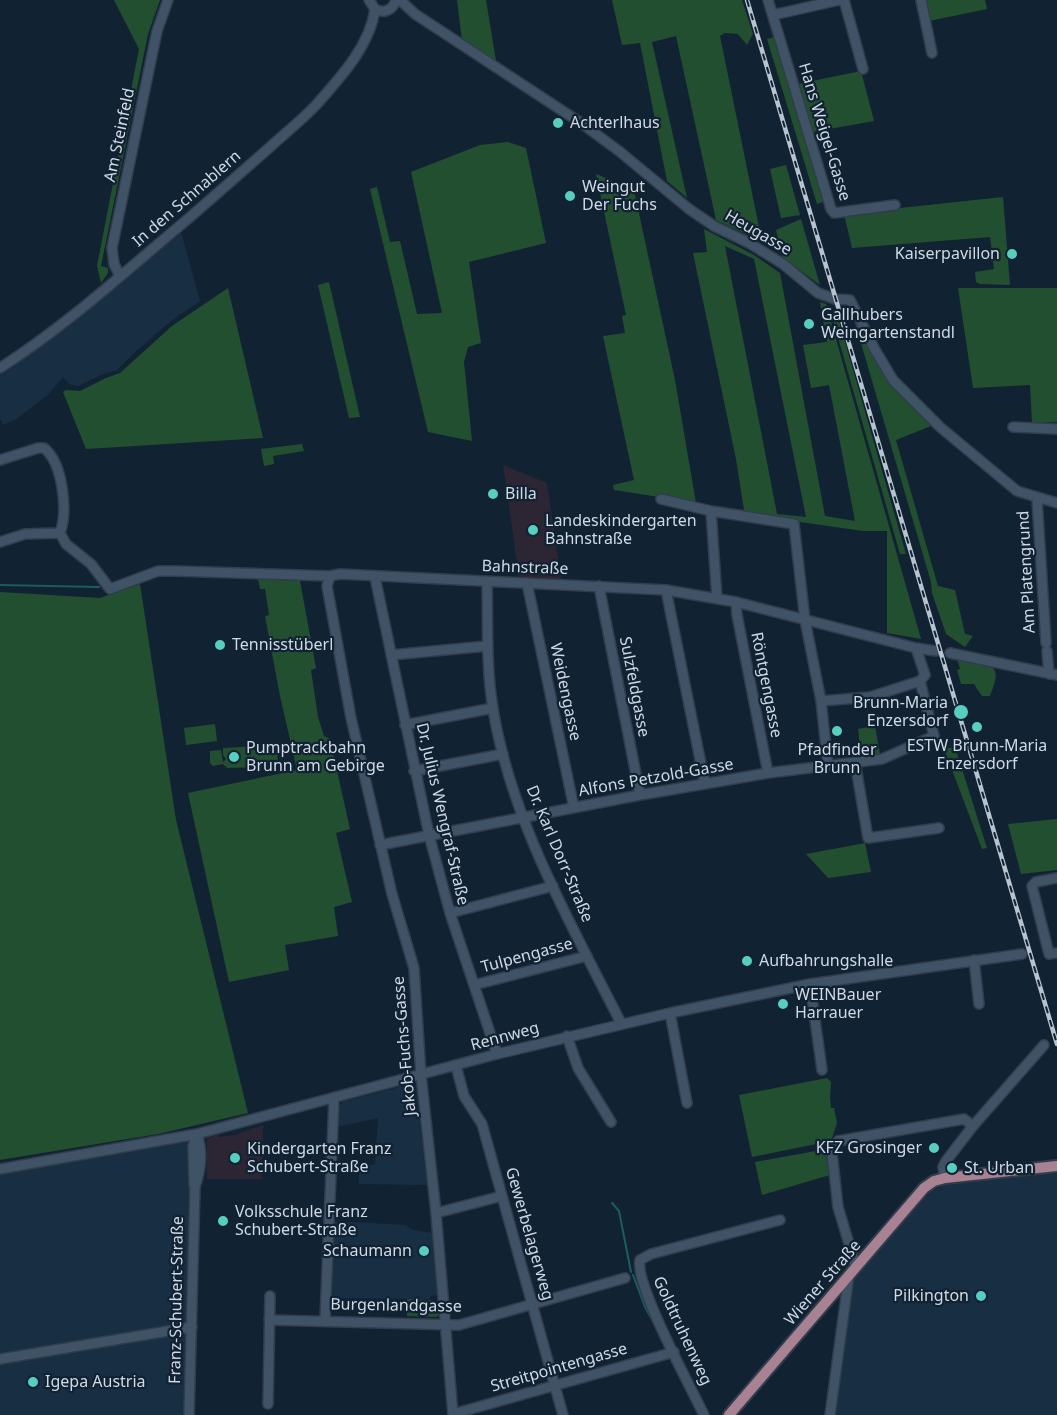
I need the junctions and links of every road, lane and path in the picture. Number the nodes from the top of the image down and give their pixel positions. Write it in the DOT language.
graph roads {
  1 [pos="168,0"];
  2 [pos="369,0"];
  3 [pos="768,0"];
  4 [pos="839,0"];
  5 [pos="844,0"];
  6 [pos="921,0"];
  7 [pos="394,4"];
  8 [pos="375,9"];
  9 [pos="773,15"];
  10 [pos="370,30"];
  11 [pos="932,53"];
  12 [pos="863,69"];
  13 [pos="895,205"];
  14 [pos="120,276"];
  15 [pos="0,368"];
  16 [pos="1013,428"];
  17 [pos="1057,429"];
  18 [pos="0,460"];
  19 [pos="661,499"];
  20 [pos="1037,499"];
  21 [pos="1057,503"];
  22 [pos="711,511"];
  23 [pos="60,533"];
  24 [pos="0,542"];
  25 [pos="330,576"];
  26 [pos="375,577"];
  27 [pos="487,582"];
  28 [pos="527,583"];
  29 [pos="599,586"];
  30 [pos="666,590"];
  31 [pos="717,599"];
  32 [pos="736,602"];
  33 [pos="805,620"];
  34 [pos="487,646"];
  35 [pos="916,648"];
  36 [pos="936,651"];
  37 [pos="950,653"];
  38 [pos="391,655"];
  39 [pos="1053,674"];
  40 [pos="920,681"];
  41 [pos="822,701"];
  42 [pos="493,708"];
  43 [pos="405,725"];
  44 [pos="503,754"];
  45 [pos="855,762"];
  46 [pos="828,765"];
  47 [pos="414,771"];
  48 [pos="768,773"];
  49 [pos="705,784"];
  50 [pos="640,795"];
  51 [pos="574,808"];
  52 [pos="524,817"];
  53 [pos="939,828"];
  54 [pos="429,835"];
  55 [pos="380,845"];
  56 [pos="1057,878"];
  57 [pos="553,886"];
  58 [pos="450,913"];
  59 [pos="1053,953"];
  60 [pos="1022,954"];
  61 [pos="587,956"];
  62 [pos="974,960"];
  63 [pos="810,984"];
  64 [pos="474,985"];
  65 [pos="979,1004"];
  66 [pos="670,1013"];
  67 [pos="621,1023"];
  68 [pos="567,1036"];
  69 [pos="1044,1046"];
  70 [pos="497,1054"];
  71 [pos="456,1066"];
  72 [pos="822,1070"];
  73 [pos="421,1075"];
  74 [pos="333,1099"];
  75 [pos="687,1104"];
  76 [pos="611,1122"];
  77 [pos="973,1125"];
  78 [pos="197,1134"];
  79 [pos="1057,1166"];
  80 [pos="0,1169"];
  81 [pos="945,1178"];
  82 [pos="502,1196"];
  83 [pos="436,1213"];
  84 [pos="780,1220"];
  85 [pos="852,1271"];
  86 [pos="625,1278"];
  87 [pos="270,1296"];
  88 [pos="533,1305"];
  89 [pos="269,1320"];
  90 [pos="325,1321"];
  91 [pos="447,1325"];
  92 [pos="192,1327"];
  93 [pos="674,1352"];
  94 [pos="0,1359"];
  95 [pos="554,1386"];
  96 [pos="268,1404"];
  97 [pos="453,1414"];
  98 [pos="189,1415"];
  99 [pos="563,1415"];
  100 [pos="704,1415"];
  101 [pos="729,1415"];
  102 [pos="830,1415"];
  1 -- 14 [label="street, Am Steinfeld"];
  2 -- 8 [label="street"];
  3 -- 9 [label="street, Hans Weigel-Gasse"];
  4 -- 9 [label="street"];
  5 -- 12 [label="street"];
  6 -- 11 [label="street"];
  7 -- 8 [label="street, Heugasse"];
  7 -- 10 [label="street, In den Schnablern"];
  7 -- 20 [label="street, Heugasse"];
  8 -- 10 [label="street, In den Schnablern"];
  9 -- 13 [label="street, Hans Weigel-Gasse"];
  10 -- 14 [label="street, In den Schnablern"];
  14 -- 15 [label="street, In den Schnablern"];
  16 -- 17 [label="street"];
  18 -- 23 [label="street"];
  19 -- 22 [label="street"];
  20 -- 21 [label="street, Heugasse"];
  20 -- 39 [label="street, Am Platengrund"];
  22 -- 31 [label="street"];
  22 -- 33 [label="street"];
  23 -- 24 [label="street"];
  23 -- 25 [label="street, Bahnstraße"];
  25 -- 26 [label="street, Bahnstraße"];
  25 -- 55 [label="street, Jakob-Fuchs-Gasse"];
  26 -- 27 [label="street, Bahnstraße"];
  26 -- 38 [label="street, Dr. Julius Wengraf-Straße"];
  27 -- 28 [label="street, Bahnstraße"];
  27 -- 34 [label="street, Dr. Karl Dorr-Straße"];
  28 -- 29 [label="street, Bahnstraße"];
  28 -- 51 [label="street, Weidengasse"];
  29 -- 30 [label="street, Bahnstraße"];
  29 -- 50 [label="street, Sulzfeldgasse"];
  30 -- 31 [label="street, Bahnstraße"];
  30 -- 49 [label="street"];
  31 -- 32 [label="street, Bahnstraße"];
  32 -- 33 [label="street, Bahnstraße"];
  32 -- 48 [label="street, Röntgengasse"];
  33 -- 35 [label="street, Bahnstraße"];
  33 -- 41 [label="street"];
  34 -- 38 [label="street"];
  34 -- 42 [label="street, Dr. Karl Dorr-Straße"];
  35 -- 36 [label="street, Bahnstraße"];
  35 -- 40 [label="street"];
  37 -- 39 [label="street"];
  38 -- 43 [label="street, Dr. Julius Wengraf-Straße"];
  40 -- 41 [label="street"];
  40 -- 45 [label="street, Alfons Petzold-Gasse"];
  41 -- 46 [label="street"];
  42 -- 43 [label="street"];
  42 -- 44 [label="street, Dr. Karl Dorr-Straße"];
  43 -- 47 [label="street, Dr. Julius Wengraf-Straße"];
  44 -- 47 [label="street"];
  44 -- 52 [label="street, Dr. Karl Dorr-Straße"];
  45 -- 46 [label="street, Alfons Petzold-Gasse"];
  45 -- 53 [label="street"];
  46 -- 48 [label="street, Alfons Petzold-Gasse"];
  47 -- 54 [label="street, Dr. Julius Wengraf-Straße"];
  48 -- 49 [label="street, Alfons Petzold-Gasse"];
  49 -- 50 [label="street, Alfons Petzold-Gasse"];
  50 -- 51 [label="street, Alfons Petzold-Gasse"];
  51 -- 52 [label="street, Alfons Petzold-Gasse"];
  52 -- 54 [label="street, Alfons Petzold-Gasse"];
  52 -- 57 [label="street, Dr. Karl Dorr-Straße"];
  54 -- 55 [label="street, Alfons Petzold-Gasse"];
  54 -- 58 [label="street, Dr. Julius Wengraf-Straße"];
  55 -- 73 [label="street, Jakob-Fuchs-Gasse"];
  56 -- 59 [label="street"];
  57 -- 58 [label="street"];
  57 -- 61 [label="street, Dr. Karl Dorr-Straße"];
  58 -- 64 [label="street, Dr. Julius Wengraf-Straße"];
  60 -- 62 [label="street, Rennweg"];
  61 -- 64 [label="street, Tulpengasse"];
  61 -- 67 [label="street, Dr. Karl Dorr-Straße"];
  62 -- 63 [label="street, Rennweg"];
  62 -- 65 [label="street"];
  63 -- 66 [label="street, Rennweg"];
  63 -- 72 [label="street"];
  64 -- 70 [label="street, Dr. Julius Wengraf-Straße"];
  66 -- 67 [label="street, Rennweg"];
  66 -- 75 [label="street"];
  67 -- 68 [label="street, Rennweg"];
  68 -- 70 [label="street, Rennweg"];
  68 -- 76 [label="street"];
  69 -- 77 [label="street"];
  70 -- 71 [label="street, Rennweg"];
  71 -- 73 [label="street, Rennweg"];
  71 -- 82 [label="street, Gewerbelagerweg"];
  73 -- 74 [label="street, Rennweg"];
  73 -- 83 [label="street, Jakob-Fuchs-Gasse"];
  74 -- 78 [label="street, Rennweg"];
  74 -- 90 [label="street"];
  77 -- 81 [label="street"];
  77 -- 85 [label="street"];
  78 -- 80 [label="street, Rennweg"];
  78 -- 92 [label="street, Franz-Schubert-Straße"];
  79 -- 81 [label="main road, Wiener Straße"];
  81 -- 85 [label="main road, Wiener Straße"];
  82 -- 83 [label="street"];
  82 -- 88 [label="street, Gewerbelagerweg"];
  83 -- 91 [label="street, Jakob-Fuchs-Gasse"];
  84 -- 93 [label="street, Goldtruhenweg"];
  85 -- 101 [label="main road, Wiener Straße"];
  85 -- 102 [label="street"];
  86 -- 88 [label="street, Burgenlandgasse"];
  87 -- 89 [label="street"];
  88 -- 91 [label="street, Burgenlandgasse"];
  88 -- 95 [label="street, Gewerbelagerweg"];
  89 -- 90 [label="street, Burgenlandgasse"];
  89 -- 96 [label="street"];
  90 -- 91 [label="street, Burgenlandgasse"];
  91 -- 97 [label="street, Jakob-Fuchs-Gasse"];
  92 -- 94 [label="street"];
  92 -- 98 [label="street, Franz-Schubert-Straße"];
  93 -- 95 [label="street, Streitpointengasse"];
  93 -- 100 [label="street, Goldtruhenweg"];
  95 -- 97 [label="street, Streitpointengasse"];
  95 -- 99 [label="street, Gewerbelagerweg"];
}
